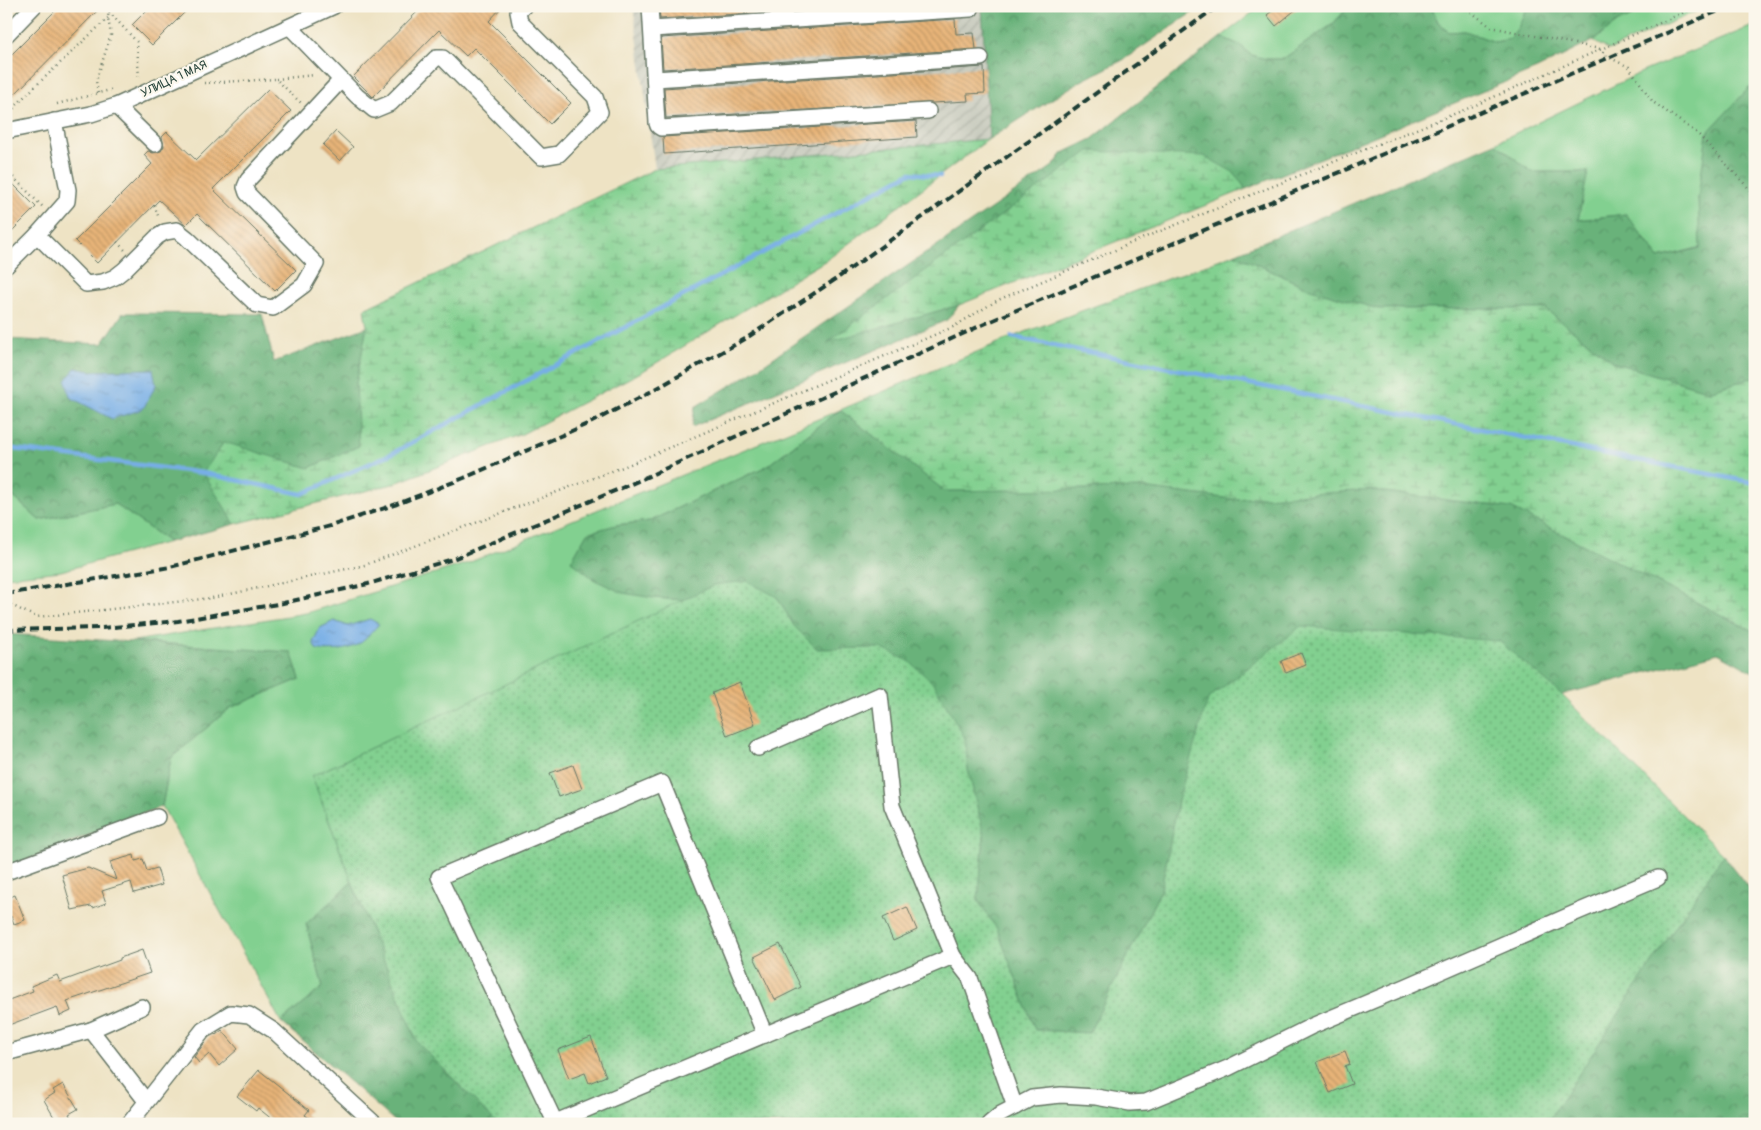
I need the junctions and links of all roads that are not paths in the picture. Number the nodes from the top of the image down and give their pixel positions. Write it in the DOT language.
graph roads {
  1 [pos="34,6"];
  2 [pos="334,6"];
  3 [pos="524,6"];
  4 [pos="650,6"];
  5 [pos="971,9"];
  6 [pos="290,27"];
  7 [pos="652,30"];
  8 [pos="6,35"];
  9 [pos="981,58"];
  10 [pos="338,77"];
  11 [pos="655,79"];
  12 [pos="116,106"];
  13 [pos="928,111"];
  14 [pos="54,121"];
  15 [pos="6,131"];
  16 [pos="155,144"];
  17 [pos="37,235"];
  18 [pos="6,266"];
  19 [pos="758,748"];
  20 [pos="157,817"];
  21 [pos="6,872"];
  22 [pos="1658,878"];
  23 [pos="953,956"];
  24 [pos="142,1006"];
  25 [pos="91,1030"];
  26 [pos="765,1035"];
  27 [pos="6,1053"];
  28 [pos="146,1101"];
  29 [pos="1015,1107"];
  30 [pos="553,1123"];
  31 [pos="129,1124"];
  32 [pos="375,1124"];
  33 [pos="989,1124"];
  1 -- 8 [label="street"];
  2 -- 6 [label="street, УЛИЦА 1 МАЯ"];
  3 -- 10 [label="street"];
  4 -- 7 [label="street"];
  5 -- 7 [label="street"];
  6 -- 10 [label="street"];
  6 -- 12 [label="street, УЛИЦА 1 МАЯ"];
  7 -- 11 [label="street"];
  9 -- 11 [label="street"];
  10 -- 17 [label="street"];
  11 -- 13 [label="street"];
  12 -- 14 [label="street, УЛИЦА 1 МАЯ"];
  12 -- 16 [label="street"];
  14 -- 15 [label="street, УЛИЦА 1 МАЯ"];
  14 -- 17 [label="street"];
  17 -- 18 [label="street"];
  19 -- 23 [label="street"];
  20 -- 21 [label="street"];
  22 -- 29 [label="street"];
  23 -- 26 [label="street"];
  23 -- 29 [label="street"];
  24 -- 25 [label="street"];
  25 -- 27 [label="street"];
  25 -- 28 [label="street"];
  26 -- 30 [label="street"];
  26 -- 30 [label="street"];
  28 -- 31 [label="street"];
  28 -- 32 [label="street"];
  29 -- 33 [label="street"];
}
